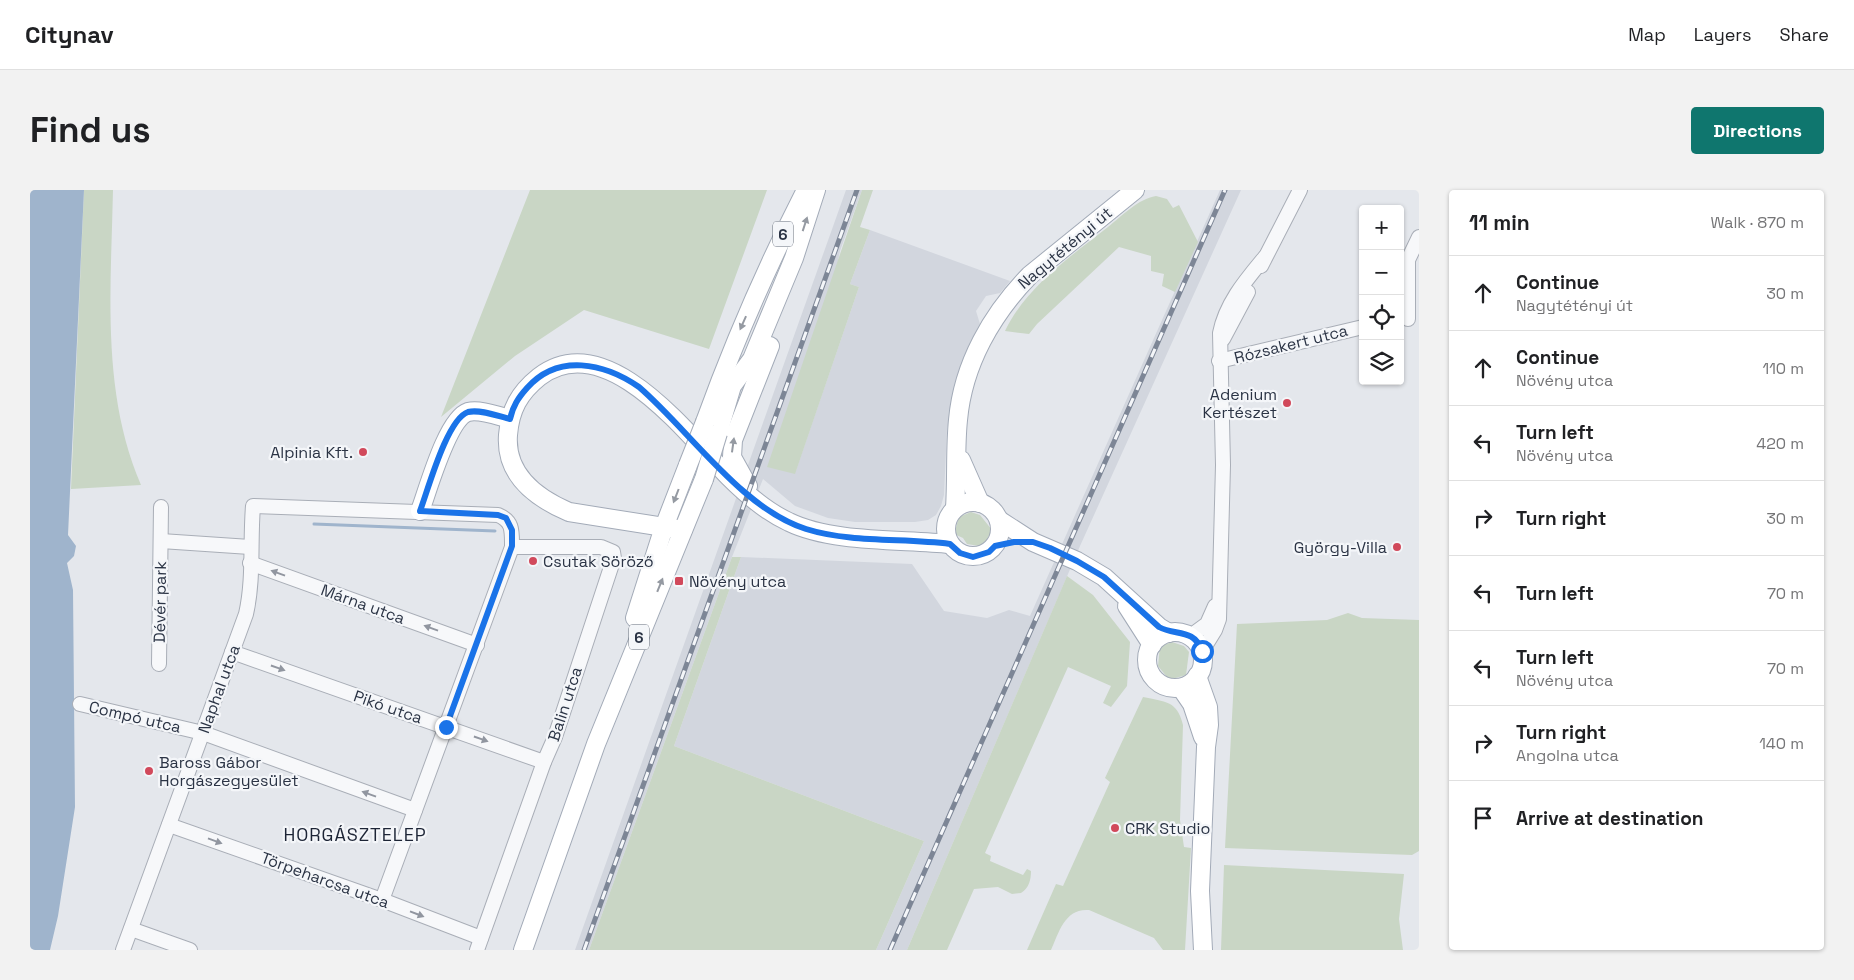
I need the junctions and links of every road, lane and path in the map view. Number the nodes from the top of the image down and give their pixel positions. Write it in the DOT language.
graph roads {
  1 [pos="806,190"];
  2 [pos="816,190"];
  3 [pos="1135,190"];
  4 [pos="1300,190"];
  5 [pos="1419,237"];
  6 [pos="794,258"];
  7 [pos="1409,319"];
  8 [pos="1359,328"];
  9 [pos="1219,362"];
  10 [pos="510,419"];
  11 [pos="711,428"];
  12 [pos="958,452"];
  13 [pos="759,503"];
  14 [pos="980,503"];
  15 [pos="161,507"];
  16 [pos="420,511"];
  17 [pos="951,515"];
  18 [pos="1000,520"];
  19 [pos="664,527"];
  20 [pos="683,530"];
  21 [pos="904,539"];
  22 [pos="161,541"];
  23 [pos="1033,542"];
  24 [pos="950,544"];
  25 [pos="512,546"];
  26 [pos="995,546"];
  27 [pos="250,547"];
  28 [pos="250,563"];
  29 [pos="1115,589"];
  30 [pos="1220,594"];
  31 [pos="1169,633"];
  32 [pos="1192,636"];
  33 [pos="477,644"];
  34 [pos="1152,645"];
  35 [pos="1202,651"];
  36 [pos="232,652"];
  37 [pos="159,664"];
  38 [pos="1197,676"];
  39 [pos="1181,688"];
  40 [pos="80,704"];
  41 [pos="446,727"];
  42 [pos="202,733"];
  43 [pos="596,744"];
  44 [pos="1206,747"];
  45 [pos="544,762"];
  46 [pos="415,810"];
  47 [pos="169,825"];
  48 [pos="1200,891"];
  49 [pos="382,900"];
  50 [pos="131,929"];
  51 [pos="479,944"];
  52 [pos="123,950"];
  53 [pos="190,950"];
  54 [pos="523,950"];
  55 [pos="1190,950"];
  56 [pos="1203,950"];
  1 -- 11 [label="main road, 6, one-way"];
  6 -- 2 [label="main road, 6, one-way"];
  3 -- 12 [label="main road, Nagytétényi út"];
  4 -- 9 [label="street"];
  5 -- 7 [label="street"];
  6 -- 11 [label="main road, 6"];
  13 -- 6 [label="main road, one-way"];
  8 -- 9 [label="street, Rózsakert utca"];
  9 -- 30 [label="street"];
  10 -- 13 [label="main road"];
  10 -- 16 [label="main road"];
  10 -- 19 [label="main road"];
  11 -- 19 [label="main road, 6, one-way, bridge"];
  11 -- 20 [label="main road, 6, bridge"];
  12 -- 14 [label="main road, Nagytétényi út"];
  12 -- 17 [label="main road, Nagytétényi út"];
  13 -- 21 [label="main road"];
  14 -- 17 [label="main road"];
  14 -- 18 [label="main road"];
  15 -- 22 [label="street, Dévér park"];
  16 -- 25 [label="street"];
  16 -- 27 [label="street, Naphal utca"];
  17 -- 21 [label="main road"];
  17 -- 24 [label="main road"];
  18 -- 23 [label="main road"];
  18 -- 26 [label="main road"];
  19 -- 20 [label="main road"];
  19 -- 43 [label="main road, 6"];
  43 -- 20 [label="main road, 6, one-way"];
  21 -- 24 [label="main road"];
  22 -- 27 [label="street, Dévér park"];
  22 -- 37 [label="street, Dévér park"];
  23 -- 26 [label="main road"];
  23 -- 29 [label="main road"];
  24 -- 26 [label="main road"];
  25 -- 33 [label="street"];
  25 -- 45 [label="street, Balin utca"];
  27 -- 28 [label="street, Naphal utca"];
  33 -- 28 [label="street, Márna utca, one-way"];
  28 -- 36 [label="street, Naphal utca"];
  29 -- 31 [label="main road"];
  29 -- 34 [label="main road"];
  30 -- 32 [label="street"];
  30 -- 35 [label="street"];
  31 -- 32 [label="main road"];
  31 -- 34 [label="main road"];
  32 -- 35 [label="main road"];
  33 -- 41 [label="street"];
  34 -- 39 [label="main road"];
  35 -- 38 [label="main road"];
  36 -- 41 [label="street, Pikó utca, one-way"];
  36 -- 42 [label="street, Naphal utca"];
  38 -- 39 [label="main road"];
  38 -- 44 [label="main road"];
  39 -- 44 [label="main road"];
  40 -- 42 [label="street, Compó utca"];
  41 -- 45 [label="street, Pikó utca, one-way"];
  41 -- 46 [label="street"];
  46 -- 42 [label="street, Compó utca, one-way"];
  42 -- 47 [label="street, Naphal utca"];
  43 -- 54 [label="main road, 6"];
  44 -- 48 [label="main road"];
  45 -- 51 [label="street, Balin utca"];
  46 -- 49 [label="street"];
  47 -- 49 [label="street, Törpeharcsa utca, one-way"];
  47 -- 50 [label="street, Naphal utca"];
  48 -- 55 [label="main road"];
  48 -- 56 [label="main road"];
  49 -- 51 [label="street, Törpeharcsa utca, one-way"];
  50 -- 52 [label="street, Naphal utca"];
  50 -- 53 [label="street"];
}
